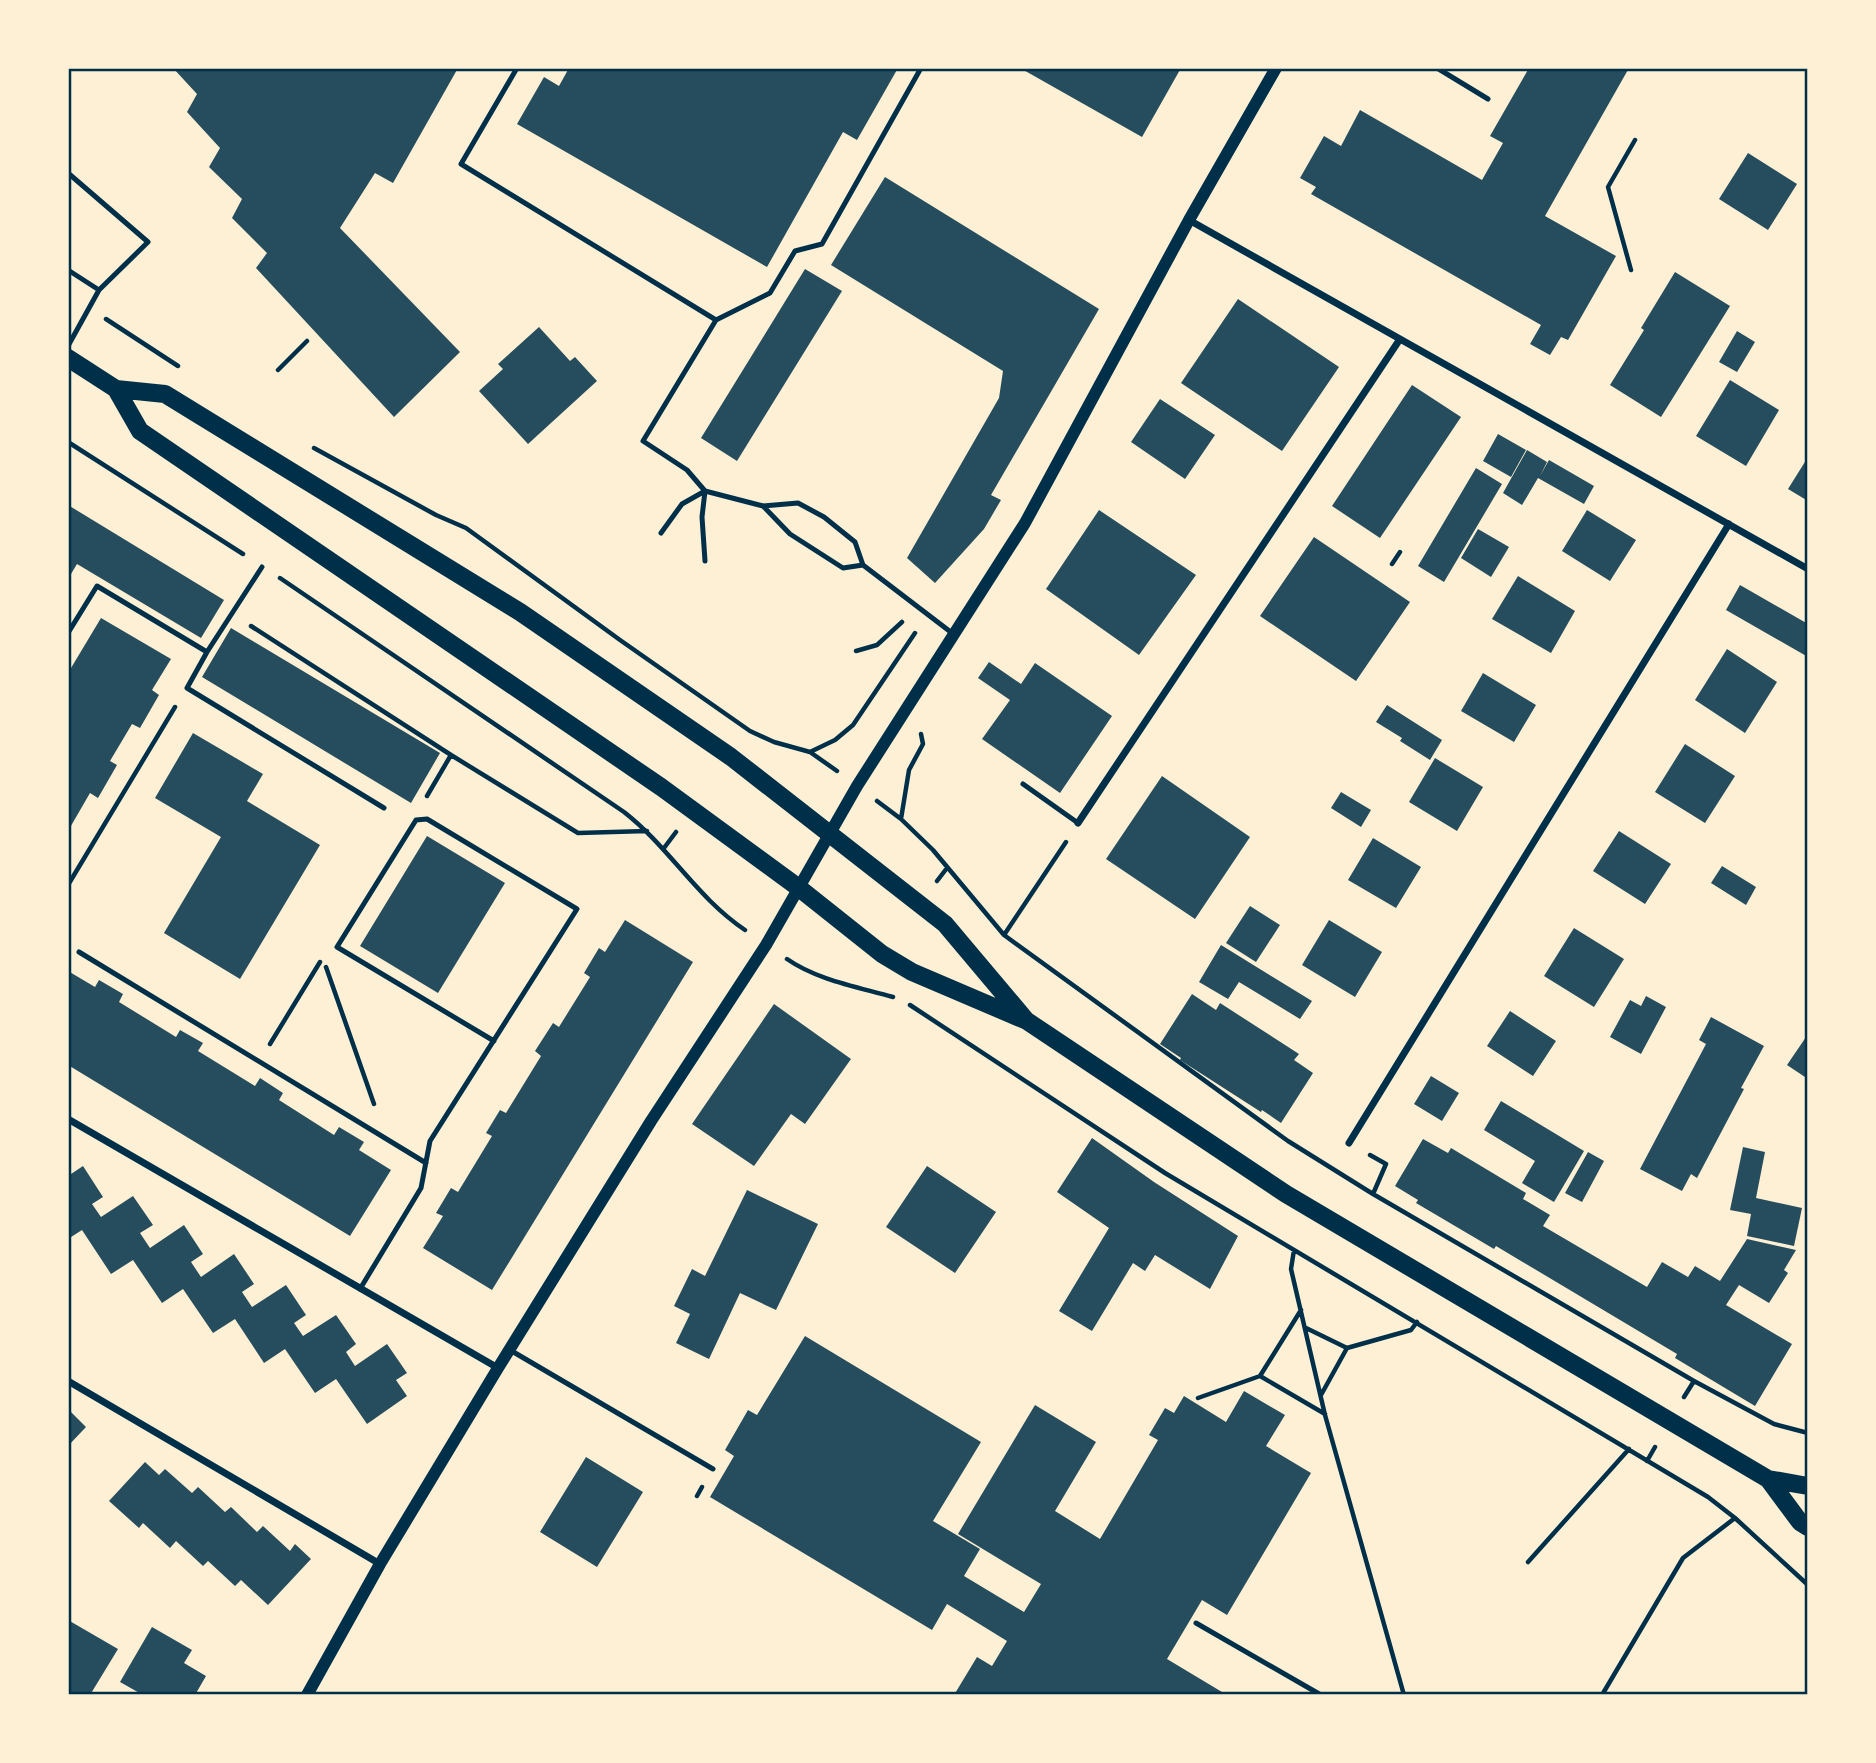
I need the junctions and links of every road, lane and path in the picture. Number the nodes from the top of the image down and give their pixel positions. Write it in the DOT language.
graph roads {
  1 [pos="517,68"];
  2 [pos="921,68"];
  3 [pos="1276,68"];
  4 [pos="1437,68"];
  5 [pos="1488,99"];
  6 [pos="1635,140"];
  7 [pos="68,173"];
  8 [pos="1189,220"];
  9 [pos="68,270"];
  10 [pos="1630,270"];
  11 [pos="99,290"];
  12 [pos="107,320"];
  13 [pos="716,320"];
  14 [pos="1400,339"];
  15 [pos="307,341"];
  16 [pos="68,346"];
  17 [pos="68,358"];
  18 [pos="278,370"];
  19 [pos="187,372"];
  20 [pos="116,389"];
  21 [pos="68,442"];
  22 [pos="305,443"];
  23 [pos="705,491"];
  24 [pos="763,506"];
  25 [pos="1729,524"];
  26 [pos="661,533"];
  27 [pos="1400,552"];
  28 [pos="705,561"];
  29 [pos="1392,564"];
  30 [pos="863,565"];
  31 [pos="262,567"];
  32 [pos="1808,569"];
  33 [pos="913,604"];
  34 [pos="233,614"];
  35 [pos="68,633"];
  36 [pos="955,635"];
  37 [pos="909,641"];
  38 [pos="856,651"];
  39 [pos="207,652"];
  40 [pos="187,688"];
  41 [pos="923,744"];
  42 [pos="810,752"];
  43 [pos="451,755"];
  44 [pos="827,764"];
  45 [pos="1023,784"];
  46 [pos="384,808"];
  47 [pos="887,808"];
  48 [pos="901,819"];
  49 [pos="416,820"];
  50 [pos="1078,823"];
  51 [pos="682,824"];
  52 [pos="647,831"];
  53 [pos="830,834"];
  54 [pos="664,848"];
  55 [pos="947,868"];
  56 [pos="68,885"];
  57 [pos="799,888"];
  58 [pos="932,888"];
  59 [pos="738,926"];
  60 [pos="1004,935"];
  61 [pos="79,952"];
  62 [pos="795,965"];
  63 [pos="1027,1021"];
  64 [pos="494,1041"];
  65 [pos="260,1062"];
  66 [pos="68,1119"];
  67 [pos="386,1138"];
  68 [pos="1349,1143"];
  69 [pos="426,1163"];
  70 [pos="1373,1194"];
  71 [pos="1294,1250"];
  72 [pos="360,1289"];
  73 [pos="1301,1310"];
  74 [pos="1417,1322"];
  75 [pos="1305,1328"];
  76 [pos="1347,1348"];
  77 [pos="509,1350"];
  78 [pos="498,1368"];
  79 [pos="1260,1377"];
  80 [pos="68,1381"];
  81 [pos="1321,1395"];
  82 [pos="1198,1398"];
  83 [pos="1325,1415"];
  84 [pos="1808,1433"];
  85 [pos="1629,1449"];
  86 [pos="713,1468"];
  87 [pos="1768,1479"];
  88 [pos="1808,1486"];
  89 [pos="1734,1518"];
  90 [pos="1808,1527"];
  91 [pos="1528,1562"];
  92 [pos="380,1564"];
  93 [pos="1808,1585"];
  94 [pos="1196,1623"];
  95 [pos="307,1695"];
  96 [pos="1321,1695"];
  97 [pos="1404,1695"];
  98 [pos="1602,1695"];
  1 -- 13 [label="lane"];
  2 -- 13 [label="lane"];
  3 -- 8 [label="street"];
  4 -- 5 [label="lane"];
  6 -- 10 [label="path"];
  7 -- 11 [label="lane"];
  8 -- 14 [label="street"];
  8 -- 36 [label="street"];
  9 -- 11 [label="lane"];
  11 -- 16 [label="lane"];
  12 -- 19 [label="path"];
  13 -- 23 [label="lane"];
  14 -- 25 [label="street"];
  14 -- 50 [label="street"];
  15 -- 18 [label="path"];
  17 -- 20 [label="main road"];
  20 -- 53 [label="main road"];
  20 -- 57 [label="main road"];
  21 -- 31 [label="path"];
  22 -- 42 [label="path"];
  23 -- 24 [label="lane"];
  23 -- 26 [label="lane"];
  23 -- 28 [label="lane"];
  24 -- 30 [label="lane"];
  24 -- 30 [label="lane"];
  25 -- 32 [label="street"];
  25 -- 68 [label="street"];
  27 -- 29 [label="path"];
  30 -- 33 [label="lane"];
  31 -- 34 [label="lane"];
  31 -- 52 [label="path"];
  33 -- 36 [label="lane"];
  33 -- 38 [label="path"];
  34 -- 39 [label="lane"];
  34 -- 43 [label="path"];
  35 -- 39 [label="lane"];
  36 -- 53 [label="street"];
  37 -- 42 [label="path"];
  39 -- 40 [label="lane"];
  40 -- 46 [label="lane"];
  40 -- 56 [label="path"];
  41 -- 48 [label="path"];
  42 -- 44 [label="path"];
  43 -- 49 [label="path"];
  43 -- 52 [label="path"];
  45 -- 50 [label="lane"];
  47 -- 48 [label="path"];
  48 -- 55 [label="path"];
  49 -- 64 [label="lane"];
  49 -- 64 [label="lane"];
  50 -- 60 [label="path"];
  51 -- 54 [label="path"];
  52 -- 54 [label="path"];
  53 -- 57 [label="street"];
  53 -- 63 [label="main road"];
  54 -- 59 [label="path"];
  55 -- 58 [label="path"];
  55 -- 60 [label="path"];
  57 -- 63 [label="main road"];
  57 -- 77 [label="street"];
  60 -- 70 [label="path"];
  61 -- 65 [label="lane"];
  62 -- 71 [label="path"];
  63 -- 87 [label="main road"];
  64 -- 69 [label="lane"];
  65 -- 67 [label="lane"];
  65 -- 67 [label="path"];
  66 -- 72 [label="street"];
  67 -- 69 [label="lane"];
  68 -- 70 [label="path"];
  69 -- 72 [label="lane"];
  70 -- 84 [label="path"];
  71 -- 73 [label="path"];
  71 -- 74 [label="path"];
  72 -- 78 [label="street"];
  73 -- 75 [label="path"];
  73 -- 79 [label="path"];
  74 -- 76 [label="path"];
  74 -- 85 [label="path"];
  75 -- 76 [label="path"];
  75 -- 81 [label="path"];
  76 -- 81 [label="path"];
  77 -- 78 [label="street"];
  77 -- 86 [label="lane"];
  78 -- 92 [label="street"];
  79 -- 82 [label="path"];
  79 -- 83 [label="path"];
  80 -- 92 [label="street"];
  81 -- 83 [label="path"];
  83 -- 97 [label="path"];
  85 -- 89 [label="path"];
  85 -- 91 [label="path"];
  87 -- 88 [label="main road"];
  87 -- 90 [label="main road"];
  89 -- 93 [label="path"];
  89 -- 98 [label="path"];
  92 -- 95 [label="street"];
  94 -- 96 [label="lane"];
}
